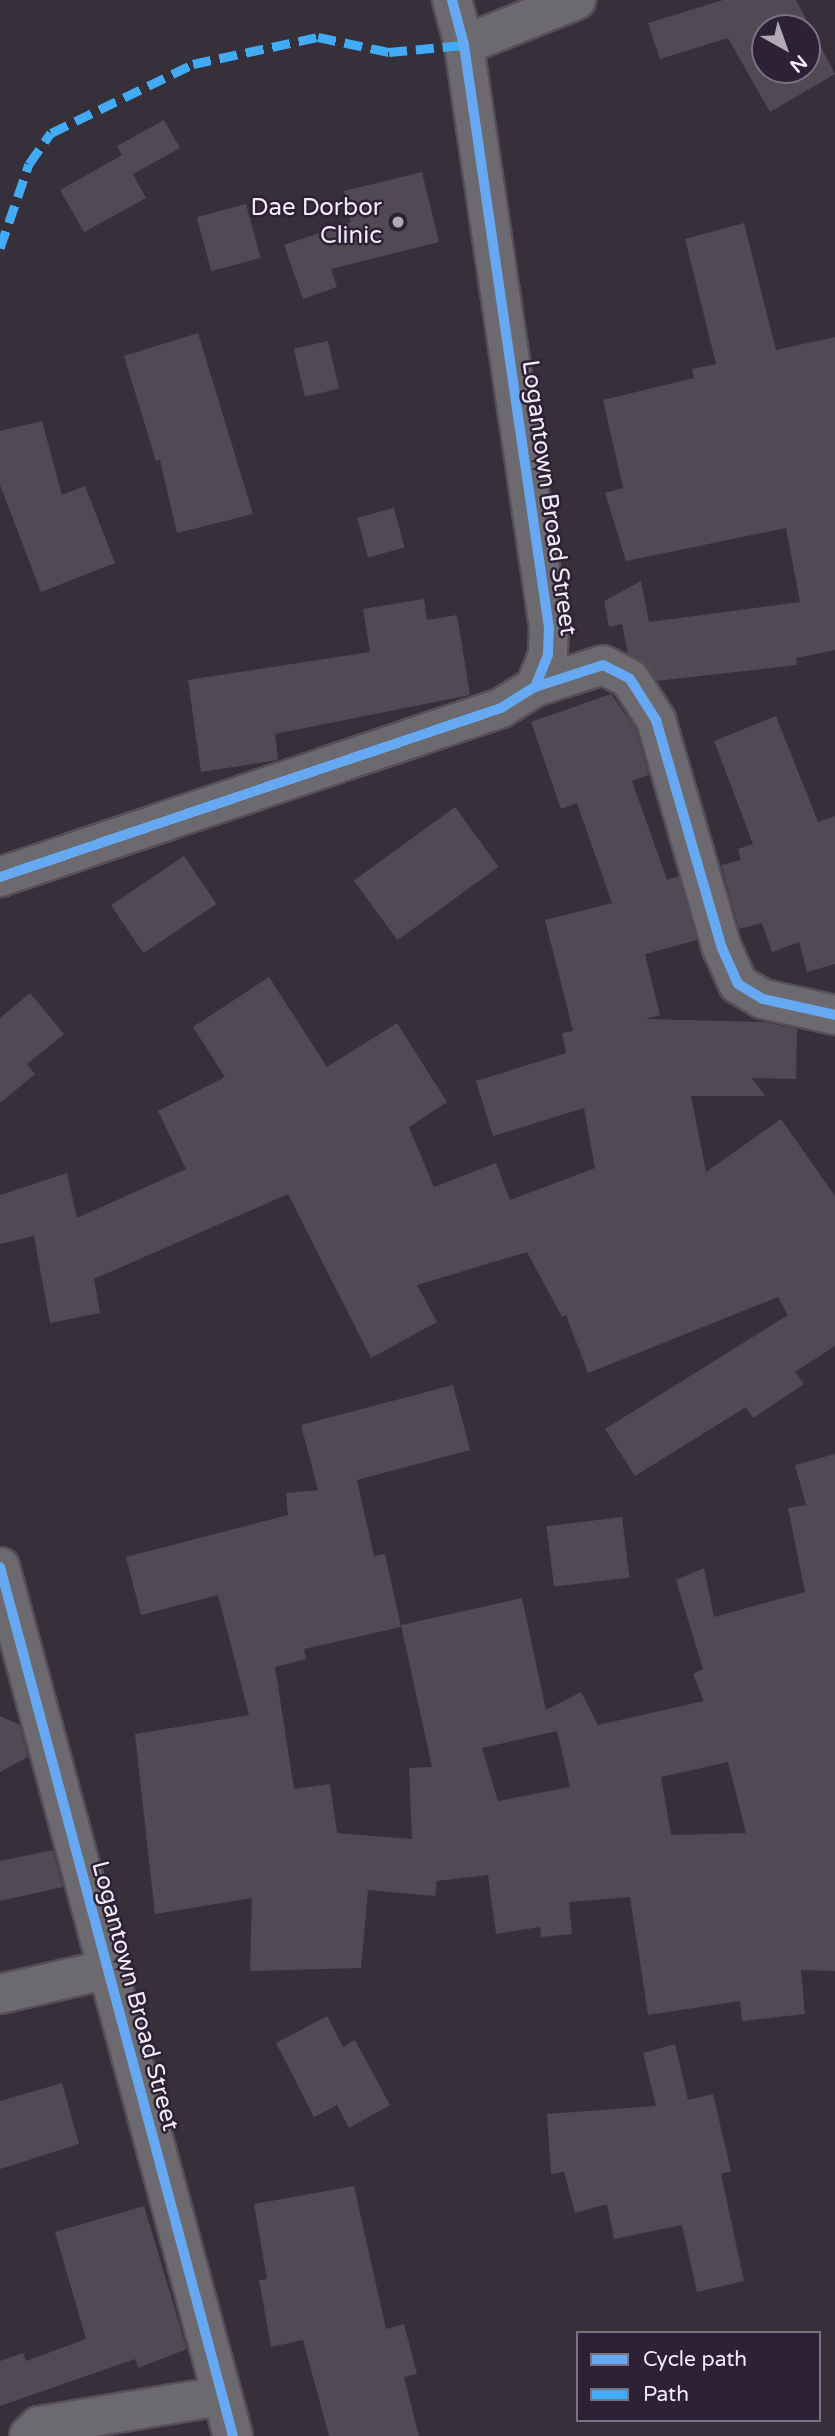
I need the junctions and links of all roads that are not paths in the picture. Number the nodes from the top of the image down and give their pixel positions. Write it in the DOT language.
graph roads {
  1 [pos="452,0"];
  2 [pos="576,0"];
  3 [pos="464,45"];
  4 [pos="535,687"];
  5 [pos="0,877"];
  6 [pos="835,1015"];
  7 [pos="0,1567"];
  8 [pos="105,1970"];
  9 [pos="0,1994"];
  10 [pos="221,2396"];
  11 [pos="29,2436"];
  12 [pos="233,2436"];
  1 -- 3 [label="street, Logantown Broad Street"];
  2 -- 3 [label="street"];
  3 -- 4 [label="street, Logantown Broad Street"];
  4 -- 5 [label="street"];
  4 -- 6 [label="street"];
  7 -- 8 [label="street, Logantown Broad Street"];
  8 -- 9 [label="street"];
  8 -- 10 [label="street, Logantown Broad Street"];
  10 -- 11 [label="street"];
  10 -- 12 [label="street, Logantown Broad Street"];
}
